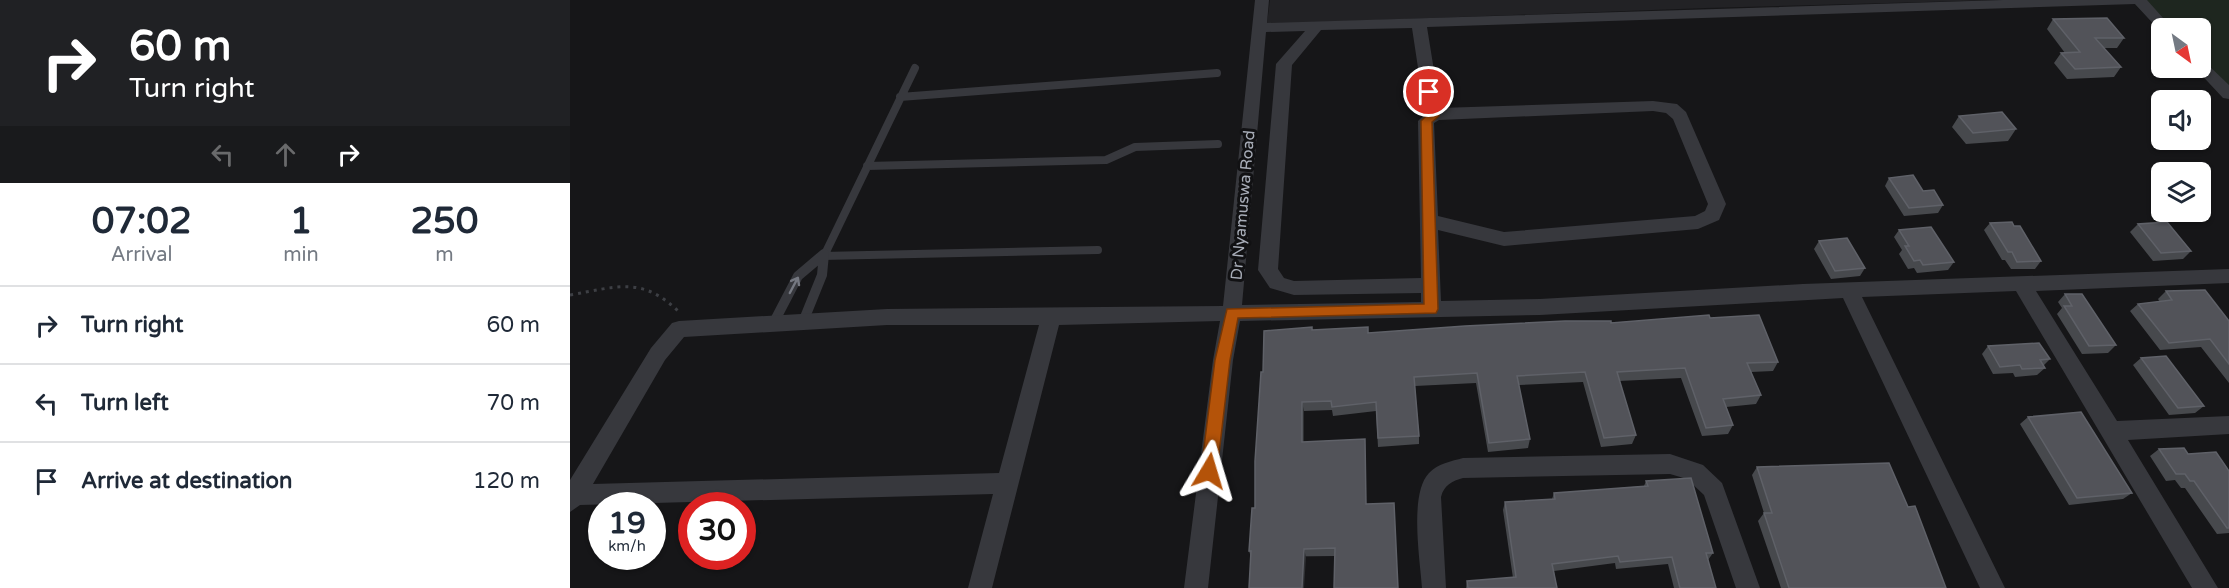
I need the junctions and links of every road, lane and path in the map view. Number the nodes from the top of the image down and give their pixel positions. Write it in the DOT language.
graph roads {
  1 [pos="1262,0"];
  2 [pos="2140,0"];
  3 [pos="2157,18"];
  4 [pos="1419,23"];
  5 [pos="1317,26"];
  6 [pos="1258,28"];
  7 [pos="915,68"];
  8 [pos="1216,73"];
  9 [pos="2211,76"];
  10 [pos="2229,94"];
  11 [pos="900,97"];
  12 [pos="1433,116"];
  13 [pos="1218,144"];
  14 [pos="867,166"];
  15 [pos="1430,221"];
  16 [pos="1098,250"];
  17 [pos="824,254"];
  18 [pos="2229,276"];
  19 [pos="2021,283"];
  20 [pos="1430,285"];
  21 [pos="1848,290"];
  22 [pos="570,295"];
  23 [pos="1431,309"];
  24 [pos="1232,312"];
  25 [pos="1050,317"];
  26 [pos="803,322"];
  27 [pos="773,324"];
  28 [pos="680,329"];
  29 [pos="2229,425"];
  30 [pos="2112,431"];
  31 [pos="1005,483"];
  32 [pos="572,498"];
  33 [pos="980,588"];
  34 [pos="1196,588"];
  35 [pos="1434,588"];
  36 [pos="1748,588"];
  37 [pos="1993,588"];
  38 [pos="2206,588"];
  1 -- 6 [label="street, Dr Nyamuswa Road"];
  2 -- 3 [label="street"];
  2 -- 4 [label="street"];
  4 -- 5 [label="street"];
  4 -- 12 [label="street"];
  5 -- 6 [label="street"];
  5 -- 20 [label="street"];
  6 -- 24 [label="street, Dr Nyamuswa Road"];
  7 -- 11 [label="lane"];
  8 -- 11 [label="lane"];
  9 -- 10 [label="street"];
  11 -- 14 [label="lane"];
  12 -- 15 [label="street"];
  12 -- 15 [label="street"];
  13 -- 14 [label="lane"];
  14 -- 17 [label="lane"];
  15 -- 20 [label="street"];
  16 -- 17 [label="lane"];
  17 -- 26 [label="lane"];
  27 -- 17 [label="lane, one-way"];
  18 -- 19 [label="street"];
  19 -- 21 [label="street"];
  19 -- 30 [label="street"];
  20 -- 23 [label="street"];
  21 -- 23 [label="street"];
  21 -- 37 [label="street"];
  22 -- 28 [label="path"];
  23 -- 24 [label="street"];
  24 -- 25 [label="street"];
  24 -- 34 [label="street, Dr Nyamuswa Road"];
  25 -- 26 [label="street"];
  25 -- 31 [label="street"];
  26 -- 27 [label="street"];
  27 -- 28 [label="street"];
  28 -- 32 [label="street"];
  29 -- 30 [label="street"];
  30 -- 38 [label="street"];
  31 -- 32 [label="street"];
  31 -- 33 [label="street"];
  35 -- 36 [label="street"];
}
